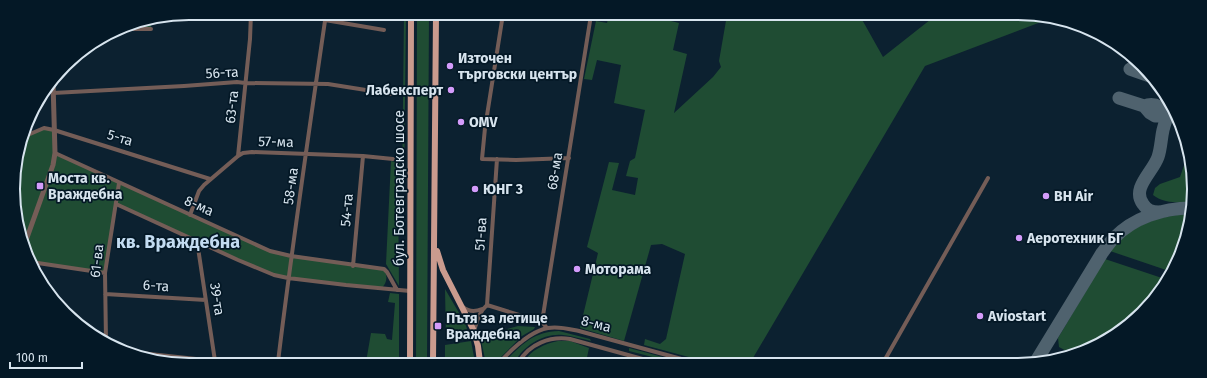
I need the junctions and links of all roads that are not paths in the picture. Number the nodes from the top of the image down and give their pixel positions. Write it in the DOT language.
graph roads {
  1 [pos="251,20"];
  2 [pos="325,20"];
  3 [pos="411,20"];
  4 [pos="436,20"];
  5 [pos="502,20"];
  6 [pos="590,20"];
  7 [pos="135,29"];
  8 [pos="151,29"];
  9 [pos="384,30"];
  10 [pos="245,83"];
  11 [pos="316,84"];
  12 [pos="53,89"];
  13 [pos="53,93"];
  14 [pos="391,94"];
  15 [pos="54,130"];
  16 [pos="29,135"];
  17 [pos="55,153"];
  18 [pos="307,154"];
  19 [pos="238,156"];
  20 [pos="363,156"];
  21 [pos="569,158"];
  22 [pos="392,159"];
  23 [pos="496,159"];
  24 [pos="988,178"];
  25 [pos="210,179"];
  26 [pos="119,183"];
  27 [pos="116,204"];
  28 [pos="190,215"];
  29 [pos="27,237"];
  30 [pos="197,241"];
  31 [pos="435,246"];
  32 [pos="292,256"];
  33 [pos="37,263"];
  34 [pos="353,266"];
  35 [pos="105,273"];
  36 [pos="288,278"];
  37 [pos="397,290"];
  38 [pos="410,291"];
  39 [pos="105,294"];
  40 [pos="206,300"];
  41 [pos="461,305"];
  42 [pos="487,305"];
  43 [pos="483,309"];
  44 [pos="542,322"];
  45 [pos="547,328"];
  46 [pos="474,331"];
  47 [pos="106,336"];
  48 [pos="598,336"];
  49 [pos="596,346"];
  50 [pos="154,354"];
  51 [pos="187,358"];
  52 [pos="215,358"];
  53 [pos="278,358"];
  54 [pos="410,358"];
  55 [pos="433,358"];
  56 [pos="480,358"];
  57 [pos="504,358"];
  58 [pos="522,358"];
  59 [pos="639,358"];
  60 [pos="678,358"];
  61 [pos="886,358"];
  1 -- 10 [label="street, 63-та"];
  2 -- 9 [label="street"];
  2 -- 11 [label="street, 58-ма"];
  3 -- 38 [label="main road, бул. Ботевградско шосе"];
  4 -- 31 [label="main road"];
  5 -- 23 [label="street"];
  6 -- 21 [label="street, 68-ма"];
  7 -- 8 [label="street"];
  10 -- 11 [label="street, 56-та"];
  10 -- 13 [label="street, 56-та"];
  10 -- 19 [label="street, 63-та"];
  11 -- 14 [label="street, 56-та"];
  11 -- 18 [label="street, 58-ма"];
  12 -- 13 [label="street"];
  13 -- 15 [label="street"];
  15 -- 16 [label="street, 5-та"];
  15 -- 17 [label="street"];
  15 -- 25 [label="street, 5-та"];
  17 -- 26 [label="street, 8-ма"];
  17 -- 29 [label="street"];
  18 -- 19 [label="street, 57-ма"];
  18 -- 20 [label="street, 57-ма"];
  18 -- 32 [label="street, 58-ма"];
  19 -- 25 [label="street"];
  20 -- 22 [label="street, 57-ма"];
  20 -- 34 [label="street, 54-та"];
  21 -- 23 [label="street"];
  21 -- 44 [label="street, 68-ма"];
  23 -- 42 [label="street, 51-ва"];
  24 -- 61 [label="street"];
  25 -- 28 [label="street"];
  26 -- 27 [label="street, 61-ва"];
  26 -- 28 [label="street, 8-ма"];
  27 -- 30 [label="street"];
  27 -- 35 [label="street, 61-ва"];
  28 -- 32 [label="street, 8-ма"];
  30 -- 36 [label="street"];
  30 -- 40 [label="street, 39-та"];
  31 -- 41 [label="main road"];
  31 -- 55 [label="main road"];
  32 -- 34 [label="street, 8-ма"];
  32 -- 36 [label="street, 58-ма"];
  33 -- 35 [label="street"];
  34 -- 37 [label="street, 8-ма"];
  35 -- 39 [label="street, 61-ва"];
  36 -- 37 [label="street"];
  36 -- 53 [label="street, 58-ма"];
  37 -- 38 [label="street"];
  38 -- 54 [label="main road, бул. Ботевградско шосе"];
  39 -- 40 [label="street, 6-та"];
  39 -- 47 [label="street, 61-ва"];
  40 -- 52 [label="street, 39-та"];
  41 -- 43 [label="street"];
  41 -- 46 [label="main road"];
  42 -- 43 [label="street"];
  42 -- 44 [label="street"];
  43 -- 46 [label="street"];
  44 -- 45 [label="street"];
  45 -- 48 [label="street, 8-ма"];
  45 -- 57 [label="street, 8-ма"];
  46 -- 56 [label="main road"];
  48 -- 49 [label="street"];
  48 -- 60 [label="street, 8-ма"];
  49 -- 58 [label="street, 8-ма"];
  49 -- 59 [label="street, 8-ма"];
  50 -- 51 [label="street"];
}
